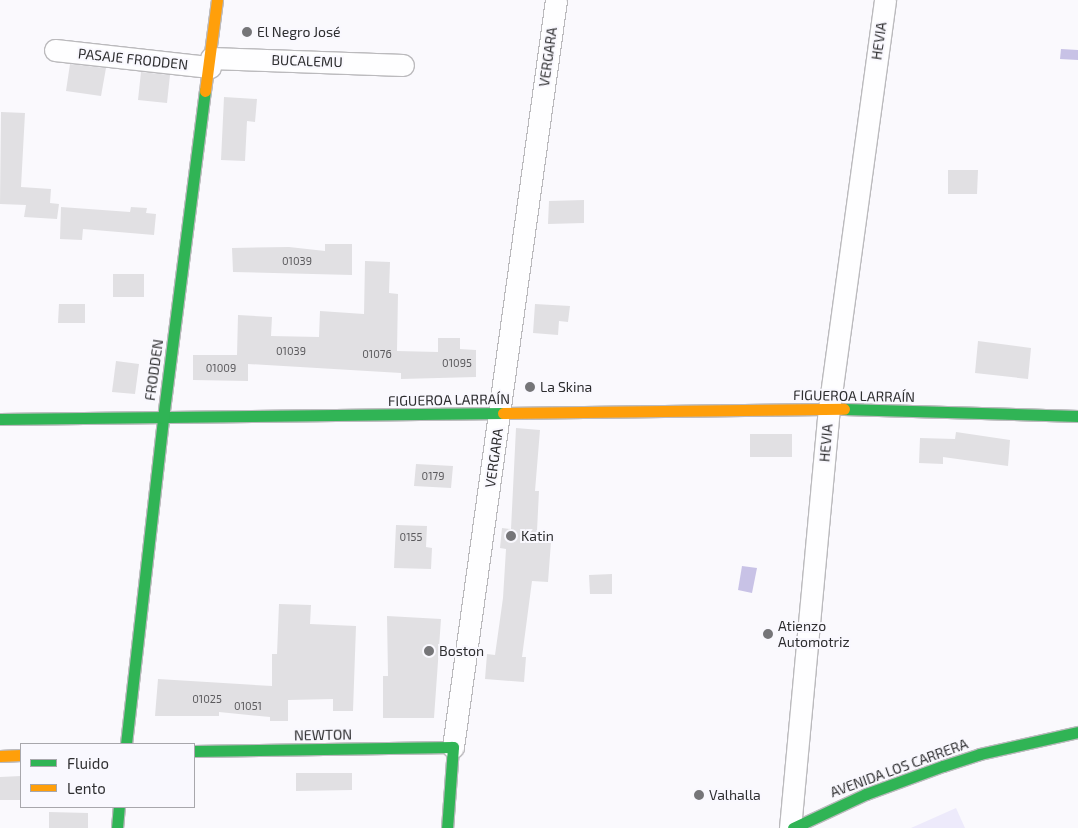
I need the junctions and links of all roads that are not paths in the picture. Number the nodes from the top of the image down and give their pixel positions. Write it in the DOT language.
graph roads {
  1 [pos="217,0"];
  2 [pos="556,0"];
  3 [pos="885,0"];
  4 [pos="55,50"];
  5 [pos="211,63"];
  6 [pos="403,65"];
  7 [pos="829,409"];
  8 [pos="500,415"];
  9 [pos="1078,416"];
  10 [pos="0,418"];
  11 [pos="163,418"];
  12 [pos="1078,732"];
  13 [pos="126,743"];
  14 [pos="453,747"];
  15 [pos="195,750"];
  16 [pos="20,755"];
  17 [pos="0,756"];
  18 [pos="119,808"];
  19 [pos="117,828"];
  20 [pos="447,828"];
  21 [pos="792,828"];
  1 -- 5 [label="street, FRODDEN"];
  2 -- 8 [label="street, VERGARA"];
  3 -- 7 [label="street, HEVIA"];
  4 -- 5 [label="street, PASAJE FRODDEN"];
  5 -- 6 [label="street, BUCALEMU"];
  5 -- 11 [label="street, FRODDEN"];
  7 -- 8 [label="street, FIGUEROA LARRAÍN"];
  7 -- 9 [label="street, FIGUEROA LARRAÍN"];
  7 -- 21 [label="street, HEVIA"];
  8 -- 11 [label="street, FIGUEROA LARRAÍN"];
  8 -- 14 [label="street, VERGARA"];
  10 -- 11 [label="street, FIGUEROA LARRAÍN"];
  11 -- 13 [label="street, FRODDEN"];
  12 -- 21 [label="street, AVENIDA LOS CARRERA"];
  14 -- 15 [label="street, NEWTON"];
  14 -- 20 [label="street, VERGARA"];
  16 -- 17 [label="street"];
  18 -- 19 [label="street"];
}
